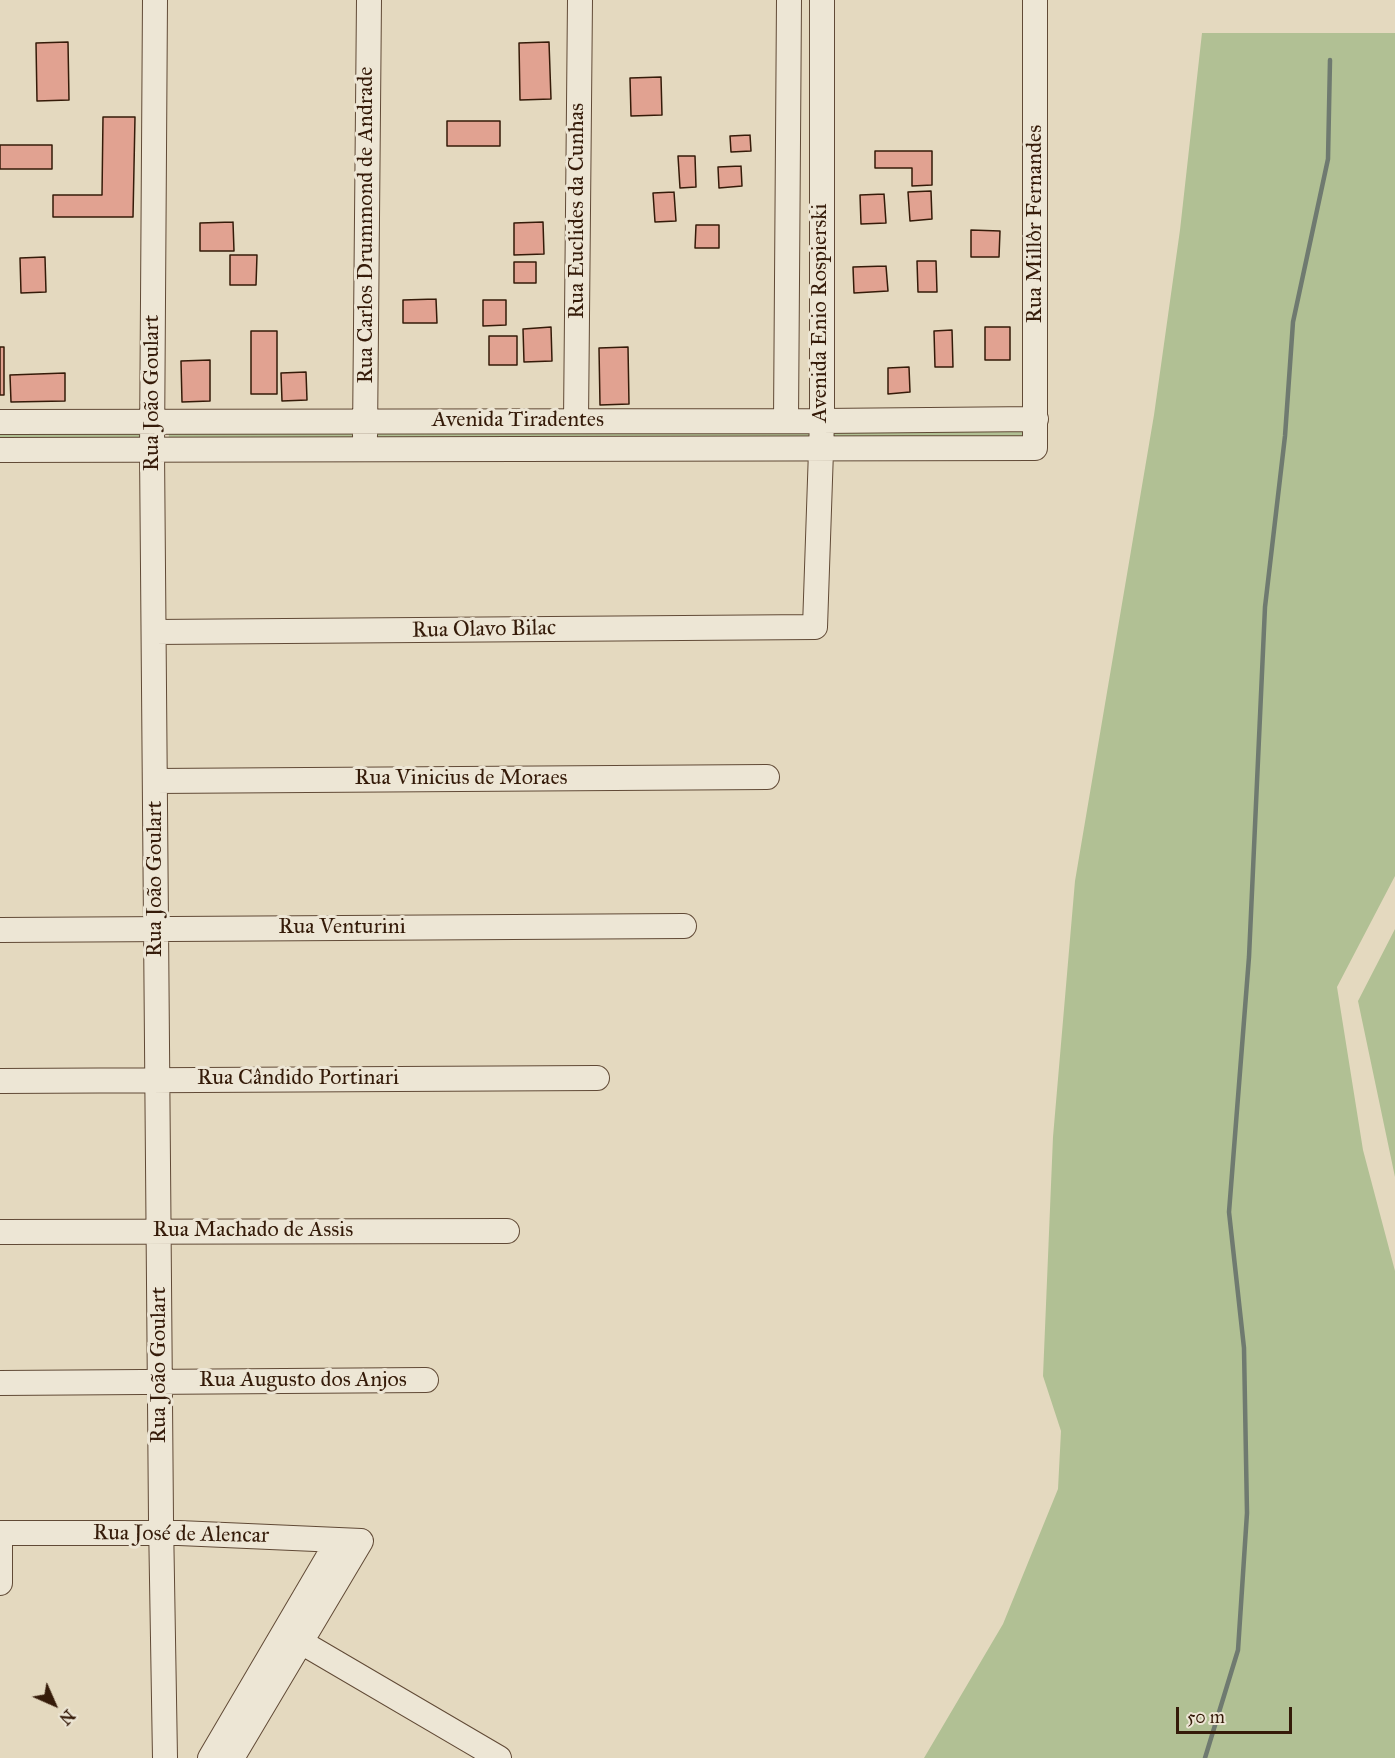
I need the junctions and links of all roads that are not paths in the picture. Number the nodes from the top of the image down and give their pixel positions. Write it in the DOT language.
graph roads {
  1 [pos="155,0"];
  2 [pos="369,0"];
  3 [pos="580,0"];
  4 [pos="789,0"];
  5 [pos="822,0"];
  6 [pos="1035,0"];
  7 [pos="1036,419"];
  8 [pos="576,421"];
  9 [pos="786,421"];
  10 [pos="822,421"];
  11 [pos="0,422"];
  12 [pos="153,422"];
  13 [pos="366,422"];
  14 [pos="820,448"];
  15 [pos="1035,448"];
  16 [pos="0,450"];
  17 [pos="152,450"];
  18 [pos="365,450"];
  19 [pos="815,627"];
  20 [pos="154,633"];
  21 [pos="767,777"];
  22 [pos="155,781"];
  23 [pos="684,926"];
  24 [pos="156,929"];
  25 [pos="0,930"];
  26 [pos="597,1078"];
  27 [pos="157,1080"];
  28 [pos="0,1081"];
  29 [pos="158,1230"];
  30 [pos="507,1231"];
  31 [pos="0,1232"];
  32 [pos="426,1380"];
  33 [pos="160,1382"];
  34 [pos="0,1383"];
  35 [pos="161,1532"];
  36 [pos="0,1533"];
  37 [pos="350,1541"];
  38 [pos="0,1583"];
  39 [pos="302,1642"];
  40 [pos="165,1758"];
  41 [pos="210,1758"];
  42 [pos="232,1758"];
  43 [pos="499,1758"];
  1 -- 12 [label="street, Rua João Goulart"];
  2 -- 13 [label="street, Rua Carlos Drummond de Andrade"];
  3 -- 8 [label="street, Rua Euclides da Cunhas"];
  4 -- 9 [label="street, Avenida Enio Rospierski"];
  5 -- 10 [label="street, Avenida Enio Rospierski"];
  6 -- 7 [label="street, Rua Millôr Fernandes"];
  7 -- 10 [label="street, Avenida Tiradentes"];
  7 -- 15 [label="street, Rua Millôr Fernandes"];
  8 -- 9 [label="street, Avenida Tiradentes"];
  8 -- 13 [label="street, Avenida Tiradentes"];
  9 -- 10 [label="street, Avenida Tiradentes"];
  10 -- 14 [label="street, Avenida Enio Rospierski"];
  11 -- 12 [label="street, Avenida Tiradentes"];
  12 -- 13 [label="street, Avenida Tiradentes"];
  12 -- 17 [label="street, Rua João Goulart"];
  13 -- 18 [label="street, Rua Carlos Drummond de Andrade"];
  14 -- 15 [label="street, Avenida Tiradentes"];
  14 -- 18 [label="street, Avenida Tiradentes"];
  14 -- 19 [label="street, Avenida Enio Rospierski"];
  16 -- 17 [label="street, Avenida Tiradentes"];
  17 -- 18 [label="street, Avenida Tiradentes"];
  17 -- 20 [label="street, Rua João Goulart"];
  19 -- 20 [label="street, Rua Olavo Bilac"];
  20 -- 22 [label="street, Rua João Goulart"];
  21 -- 22 [label="street, Rua Vinicius de Moraes"];
  22 -- 24 [label="street, Rua João Goulart"];
  23 -- 24 [label="street, Rua Venturini"];
  24 -- 25 [label="street, Rua Venturini"];
  24 -- 27 [label="street, Rua João Goulart"];
  26 -- 27 [label="street, Rua Cândido Portinari"];
  27 -- 28 [label="street, Rua Cândido Portinari"];
  27 -- 29 [label="street, Rua João Goulart"];
  29 -- 30 [label="street, Rua Machado de Assis"];
  29 -- 31 [label="street, Rua Machado de Assis"];
  29 -- 33 [label="street, Rua João Goulart"];
  32 -- 33 [label="street, Rua Augusto dos Anjos"];
  33 -- 34 [label="street, Rua Augusto dos Anjos"];
  33 -- 35 [label="street, Rua João Goulart"];
  35 -- 36 [label="street, Rua José de Alencar"];
  35 -- 37 [label="street, Rua José de Alencar"];
  35 -- 40 [label="street, Rua João Goulart"];
  36 -- 38 [label="street"];
  37 -- 39 [label="street"];
  37 -- 41 [label="street"];
  39 -- 42 [label="street"];
  39 -- 43 [label="street"];
}
